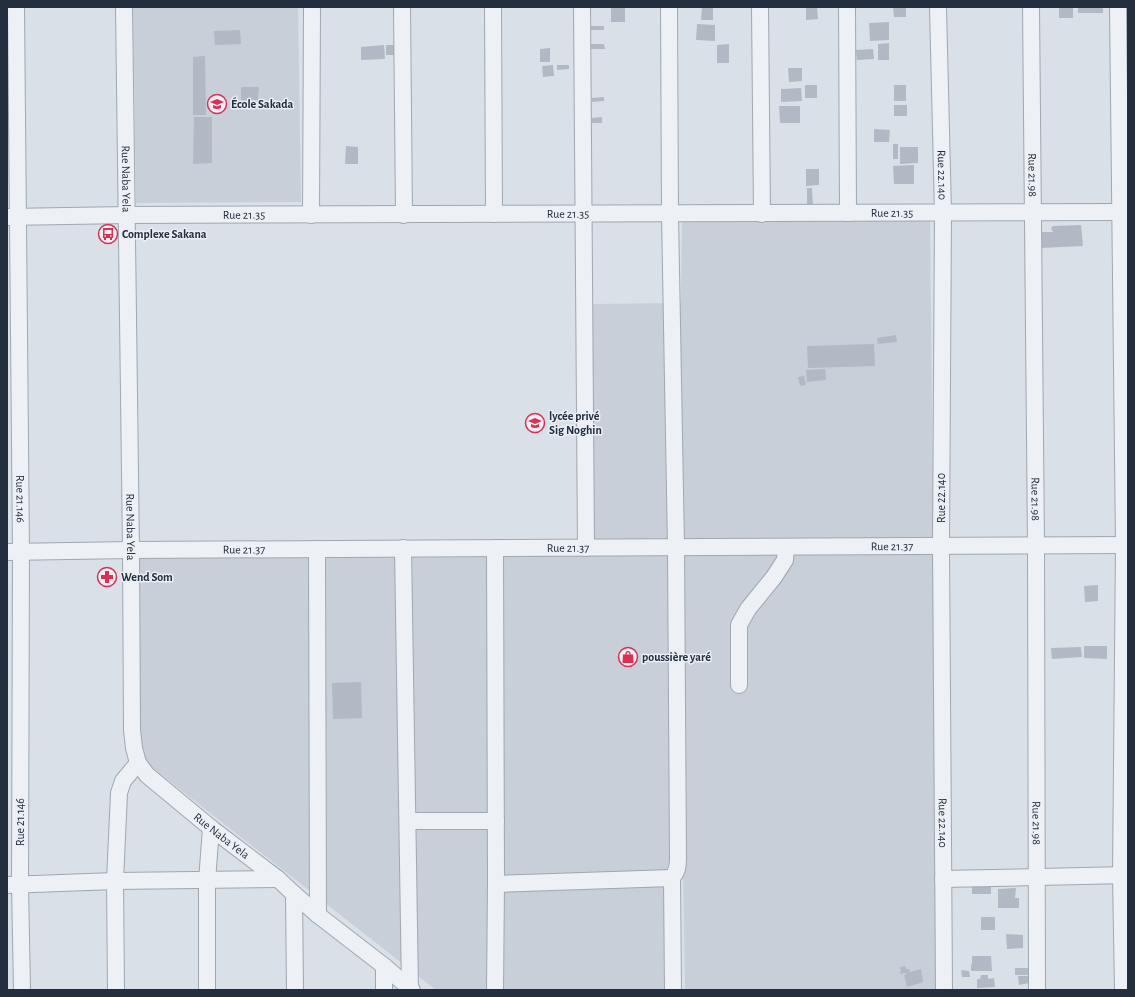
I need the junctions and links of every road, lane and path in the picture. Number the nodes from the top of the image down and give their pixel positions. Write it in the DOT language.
graph roads {
  1 [pos="16,7"];
  2 [pos="124,7"];
  3 [pos="312,7"];
  4 [pos="402,7"];
  5 [pos="493,7"];
  6 [pos="582,7"];
  7 [pos="669,7"];
  8 [pos="760,7"];
  9 [pos="847,7"];
  10 [pos="938,7"];
  11 [pos="1030,7"];
  12 [pos="1118,7"];
  13 [pos="1033,212"];
  14 [pos="1124,212"];
  15 [pos="943,213"];
  16 [pos="494,214"];
  17 [pos="584,214"];
  18 [pos="670,214"];
  19 [pos="762,214"];
  20 [pos="848,214"];
  21 [pos="311,215"];
  22 [pos="404,215"];
  23 [pos="127,216"];
  24 [pos="12,217"];
  25 [pos="1036,545"];
  26 [pos="1126,545"];
  27 [pos="941,546"];
  28 [pos="676,547"];
  29 [pos="786,547"];
  30 [pos="404,548"];
  31 [pos="495,548"];
  32 [pos="586,548"];
  33 [pos="317,549"];
  34 [pos="131,550"];
  35 [pos="14,552"];
  36 [pos="739,685"];
  37 [pos="138,764"];
  38 [pos="408,821"];
  39 [pos="496,821"];
  40 [pos="211,828"];
  41 [pos="1125,875"];
  42 [pos="1038,877"];
  43 [pos="672,878"];
  44 [pos="943,879"];
  45 [pos="278,880"];
  46 [pos="115,881"];
  47 [pos="207,881"];
  48 [pos="496,884"];
  49 [pos="14,885"];
  50 [pos="294,894"];
  51 [pos="318,915"];
  52 [pos="384,966"];
  53 [pos="22,990"];
  54 [pos="116,990"];
  55 [pos="207,990"];
  56 [pos="295,990"];
  57 [pos="384,990"];
  58 [pos="411,990"];
  59 [pos="495,990"];
  60 [pos="673,990"];
  61 [pos="944,990"];
  62 [pos="1037,990"];
  63 [pos="1122,990"];
  1 -- 24 [label="street, Rue 21.146"];
  2 -- 23 [label="street, Rue Naba Yela"];
  3 -- 21 [label="street"];
  4 -- 22 [label="street"];
  5 -- 16 [label="street"];
  6 -- 17 [label="street"];
  7 -- 18 [label="street"];
  8 -- 19 [label="street"];
  9 -- 20 [label="street"];
  10 -- 15 [label="street, Rue 22.140"];
  11 -- 13 [label="street, Rue 21.98"];
  12 -- 14 [label="street"];
  13 -- 14 [label="street, Rue 21.35"];
  13 -- 15 [label="street, Rue 21.35"];
  13 -- 25 [label="street, Rue 21.98"];
  14 -- 26 [label="street"];
  15 -- 20 [label="street, Rue 21.35"];
  15 -- 27 [label="street, Rue 22.140"];
  16 -- 17 [label="street, Rue 21.35"];
  16 -- 22 [label="street, Rue 21.35"];
  17 -- 18 [label="street, Rue 21.35"];
  17 -- 32 [label="street"];
  18 -- 19 [label="street, Rue 21.35"];
  18 -- 28 [label="street"];
  19 -- 20 [label="street, Rue 21.35"];
  21 -- 22 [label="street, Rue 21.35"];
  21 -- 23 [label="street, Rue 21.35"];
  23 -- 24 [label="street, Rue 21.35"];
  23 -- 34 [label="street, Rue Naba Yela"];
  24 -- 35 [label="street, Rue 21.146"];
  25 -- 26 [label="street, Rue 21.37"];
  25 -- 27 [label="street, Rue 21.37"];
  25 -- 42 [label="street, Rue 21.98"];
  26 -- 41 [label="street"];
  27 -- 29 [label="street, Rue 21.37"];
  27 -- 44 [label="street, Rue 22.140"];
  28 -- 29 [label="street, Rue 21.37"];
  28 -- 32 [label="street, Rue 21.37"];
  28 -- 43 [label="street"];
  29 -- 36 [label="street"];
  30 -- 31 [label="street, Rue 21.37"];
  30 -- 33 [label="street, Rue 21.37"];
  30 -- 38 [label="street"];
  31 -- 32 [label="street, Rue 21.37"];
  31 -- 39 [label="street"];
  33 -- 34 [label="street, Rue 21.37"];
  33 -- 51 [label="street"];
  34 -- 35 [label="street, Rue 21.37"];
  34 -- 37 [label="street, Rue Naba Yela"];
  35 -- 49 [label="street, Rue 21.146"];
  37 -- 40 [label="street, Rue Naba Yela"];
  37 -- 46 [label="street"];
  38 -- 39 [label="street"];
  38 -- 58 [label="street"];
  39 -- 48 [label="street"];
  40 -- 45 [label="street, Rue Naba Yela"];
  40 -- 47 [label="street"];
  41 -- 42 [label="street"];
  41 -- 63 [label="street"];
  42 -- 44 [label="street"];
  42 -- 62 [label="street, Rue 21.98"];
  43 -- 48 [label="street"];
  43 -- 60 [label="street"];
  44 -- 61 [label="street, Rue 22.140"];
  45 -- 47 [label="street"];
  45 -- 50 [label="street, Rue Naba Yela"];
  46 -- 47 [label="street"];
  46 -- 49 [label="street"];
  46 -- 54 [label="street"];
  47 -- 55 [label="street"];
  48 -- 59 [label="street"];
  49 -- 53 [label="street, Rue 21.146"];
  50 -- 51 [label="street, Rue Naba Yela"];
  50 -- 56 [label="street"];
  51 -- 52 [label="street, Rue Naba Yela"];
  52 -- 57 [label="street"];
  52 -- 58 [label="street, Rue Naba Yela"];
}
